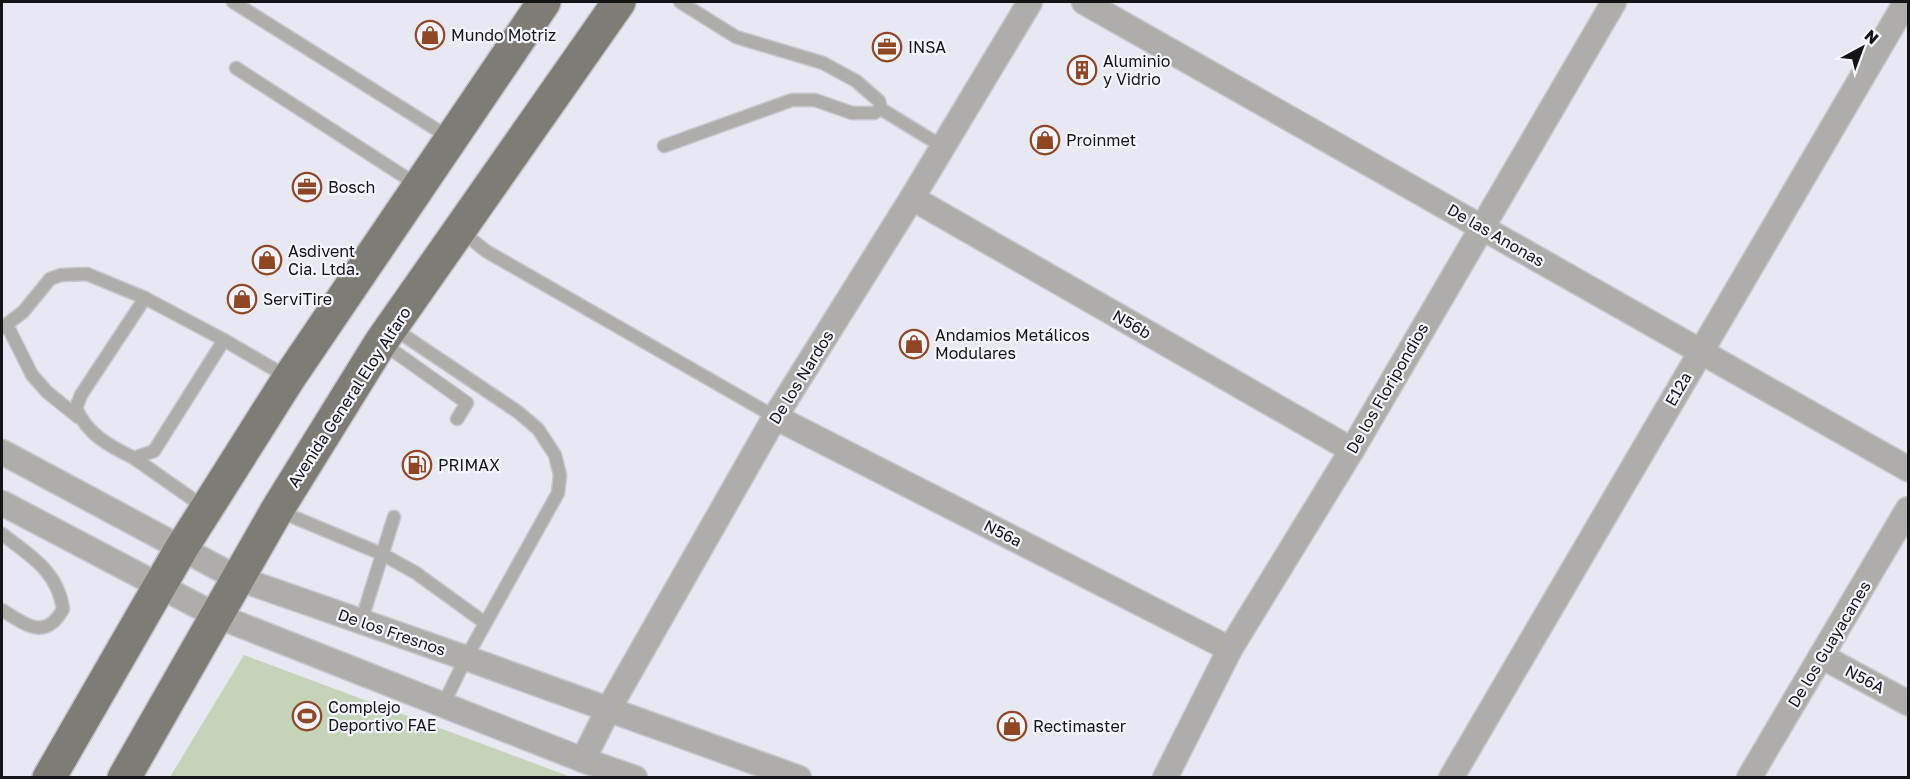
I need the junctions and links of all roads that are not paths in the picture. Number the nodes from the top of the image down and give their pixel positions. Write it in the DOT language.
graph roads {
  1 [pos="233,2"];
  2 [pos="544,2"];
  3 [pos="619,2"];
  4 [pos="680,2"];
  5 [pos="1030,2"];
  6 [pos="1084,2"];
  7 [pos="1614,2"];
  8 [pos="1906,2"];
  9 [pos="236,68"];
  10 [pos="881,109"];
  11 [pos="451,138"];
  12 [pos="664,146"];
  13 [pos="943,147"];
  14 [pos="419,186"];
  15 [pos="912,198"];
  16 [pos="1481,227"];
  17 [pos="460,230"];
  18 [pos="145,298"];
  19 [pos="4,327"];
  20 [pos="387,335"];
  21 [pos="224,340"];
  22 [pos="1700,351"];
  23 [pos="289,378"];
  24 [pos="775,417"];
  25 [pos="457,419"];
  26 [pos="81,420"];
  27 [pos="1352,450"];
  28 [pos="2,452"];
  29 [pos="134,459"];
  30 [pos="1908,469"];
  31 [pos="206,509"];
  32 [pos="1908,509"];
  33 [pos="277,510"];
  34 [pos="7,514"];
  35 [pos="394,518"];
  36 [pos="2,534"];
  37 [pos="181,549"];
  38 [pos="382,554"];
  39 [pos="237,579"];
  40 [pos="160,586"];
  41 [pos="2,609"];
  42 [pos="215,615"];
  43 [pos="361,622"];
  44 [pos="485,623"];
  45 [pos="1230,649"];
  46 [pos="1821,656"];
  47 [pos="466,658"];
  48 [pos="1908,703"];
  49 [pos="444,705"];
  50 [pos="608,710"];
  51 [pos="583,760"];
  52 [pos="49,777"];
  53 [pos="124,777"];
  54 [pos="635,777"];
  55 [pos="799,777"];
  56 [pos="1165,777"];
  57 [pos="1451,777"];
  58 [pos="1749,777"];
  1 -- 11 [label="lane"];
  2 -- 11 [label="main road"];
  3 -- 17 [label="main road, Avenida General Eloy Alfaro"];
  4 -- 10 [label="lane"];
  5 -- 13 [label="street, De los Nardos"];
  6 -- 16 [label="street, De las Anonas"];
  7 -- 16 [label="street, De los Floripondios"];
  8 -- 22 [label="street, E12a"];
  9 -- 14 [label="lane"];
  10 -- 12 [label="lane"];
  10 -- 13 [label="lane"];
  11 -- 14 [label="main road"];
  13 -- 15 [label="street, De los Nardos"];
  14 -- 23 [label="main road"];
  15 -- 24 [label="street, De los Nardos"];
  15 -- 27 [label="street, N56b"];
  16 -- 22 [label="street, De las Anonas"];
  16 -- 27 [label="street, De los Floripondios"];
  17 -- 20 [label="main road, Avenida General Eloy Alfaro"];
  17 -- 24 [label="lane"];
  18 -- 19 [label="lane"];
  18 -- 21 [label="lane"];
  18 -- 26 [label="lane"];
  19 -- 26 [label="lane"];
  20 -- 25 [label="lane"];
  20 -- 33 [label="main road, Avenida General Eloy Alfaro"];
  20 -- 44 [label="lane"];
  21 -- 23 [label="lane"];
  21 -- 29 [label="lane"];
  22 -- 30 [label="street, De las Anonas"];
  22 -- 57 [label="street, E12a"];
  23 -- 31 [label="main road"];
  24 -- 45 [label="street, N56a"];
  24 -- 50 [label="street, De los Nardos"];
  26 -- 29 [label="lane"];
  27 -- 45 [label="street, De los Floripondios"];
  28 -- 37 [label="street, De los Fresnos"];
  29 -- 31 [label="lane"];
  31 -- 37 [label="main road"];
  32 -- 46 [label="street, De los Guayacanes"];
  33 -- 38 [label="lane"];
  33 -- 39 [label="main road, Avenida General Eloy Alfaro"];
  34 -- 40 [label="street"];
  35 -- 38 [label="lane"];
  36 -- 41 [label="lane"];
  37 -- 39 [label="street, De los Fresnos"];
  37 -- 40 [label="main road"];
  38 -- 43 [label="lane"];
  38 -- 44 [label="lane"];
  39 -- 42 [label="main road, Avenida General Eloy Alfaro"];
  39 -- 43 [label="street, De los Fresnos"];
  40 -- 42 [label="street"];
  40 -- 52 [label="main road"];
  42 -- 49 [label="street"];
  42 -- 53 [label="main road, Avenida General Eloy Alfaro"];
  43 -- 47 [label="street, De los Fresnos"];
  44 -- 47 [label="lane"];
  45 -- 56 [label="street, De los Floripondios"];
  46 -- 48 [label="street, N56A"];
  46 -- 58 [label="street, De los Guayacanes"];
  47 -- 49 [label="lane"];
  47 -- 50 [label="street, De los Fresnos"];
  49 -- 51 [label="street"];
  50 -- 51 [label="street, De los Nardos"];
  50 -- 55 [label="street, De los Fresnos"];
  51 -- 54 [label="street"];
}
